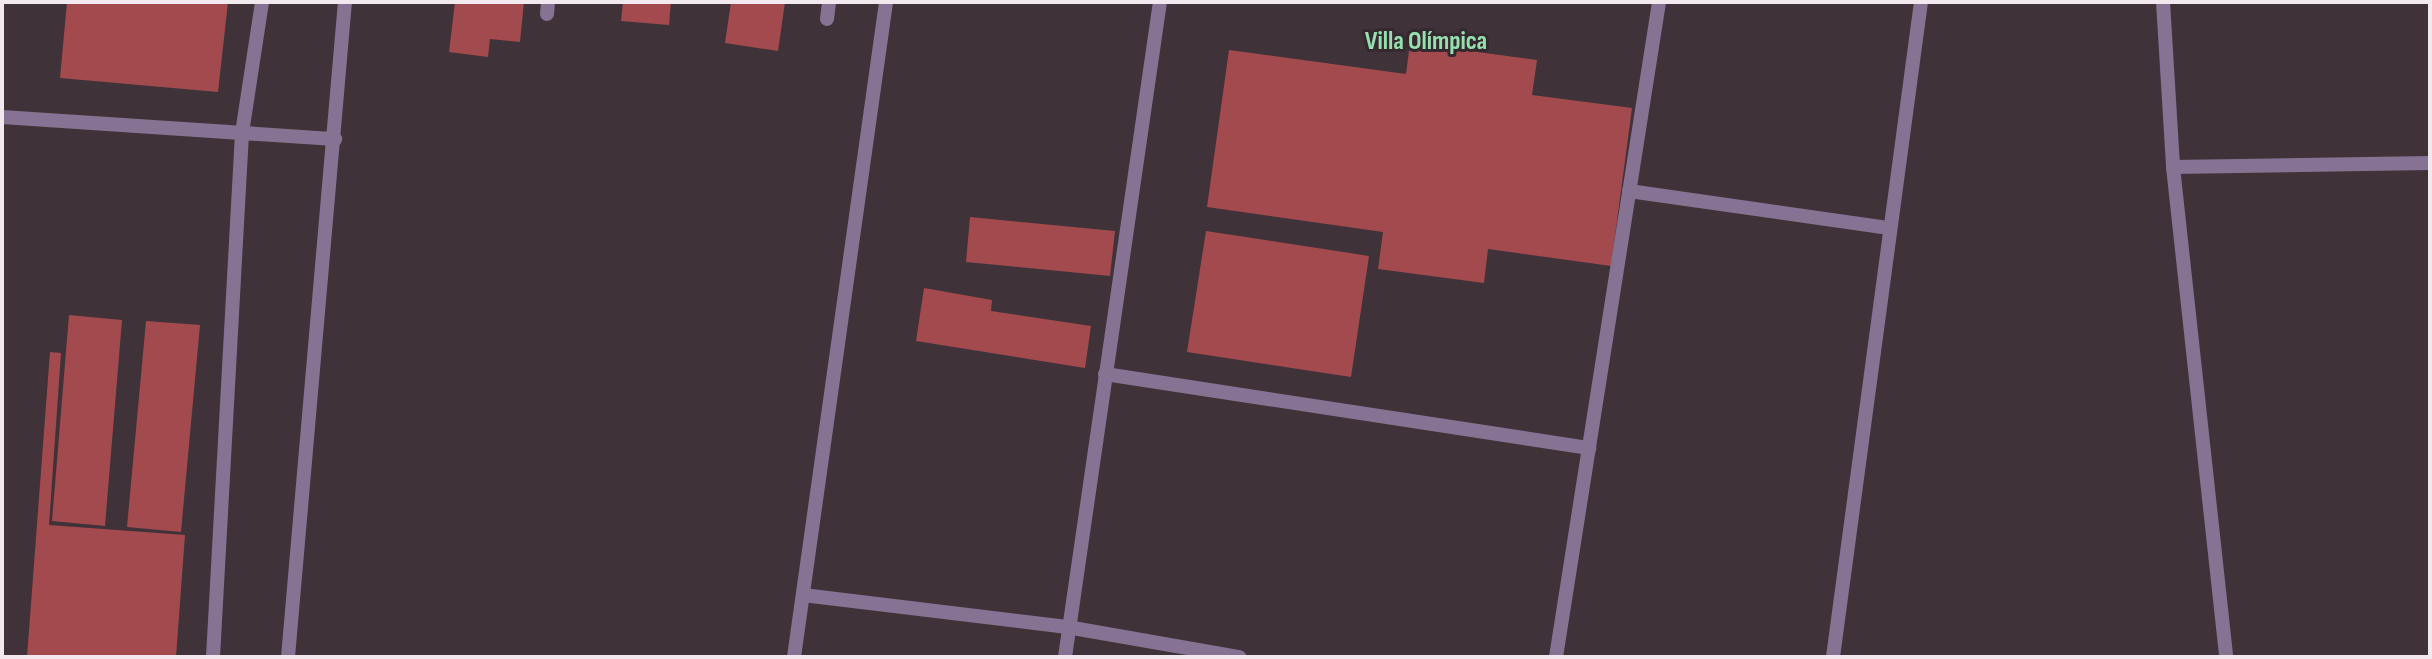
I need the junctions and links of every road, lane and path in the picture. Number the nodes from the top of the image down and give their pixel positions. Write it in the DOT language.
graph roads {
  1 [pos="262,2"];
  2 [pos="345,2"];
  3 [pos="829,2"];
  4 [pos="886,2"];
  5 [pos="1160,2"];
  6 [pos="1659,2"];
  7 [pos="1921,2"];
  8 [pos="2163,2"];
  9 [pos="827,19"];
  10 [pos="2,117"];
  11 [pos="243,132"];
  12 [pos="335,139"];
  13 [pos="2430,163"];
  14 [pos="2173,167"];
  15 [pos="1629,191"];
  16 [pos="1889,229"];
  17 [pos="1105,374"];
  18 [pos="1589,448"];
  19 [pos="803,596"];
  20 [pos="1067,627"];
  21 [pos="213,657"];
  22 [pos="288,657"];
  23 [pos="794,657"];
  24 [pos="1065,657"];
  25 [pos="1239,657"];
  26 [pos="1556,657"];
  27 [pos="1833,657"];
  28 [pos="2226,657"];
  1 -- 11 [label="street"];
  2 -- 12 [label="street"];
  3 -- 9 [label="street"];
  4 -- 19 [label="street"];
  5 -- 17 [label="street"];
  6 -- 15 [label="street"];
  7 -- 16 [label="street"];
  8 -- 14 [label="street"];
  10 -- 11 [label="street"];
  11 -- 12 [label="street"];
  11 -- 21 [label="street"];
  12 -- 22 [label="street"];
  13 -- 14 [label="street"];
  14 -- 28 [label="street"];
  15 -- 16 [label="street"];
  15 -- 18 [label="street"];
  16 -- 27 [label="street"];
  17 -- 18 [label="street"];
  17 -- 20 [label="street"];
  18 -- 26 [label="street"];
  19 -- 20 [label="street"];
  19 -- 23 [label="street"];
  20 -- 24 [label="street"];
  20 -- 25 [label="street"];
}
